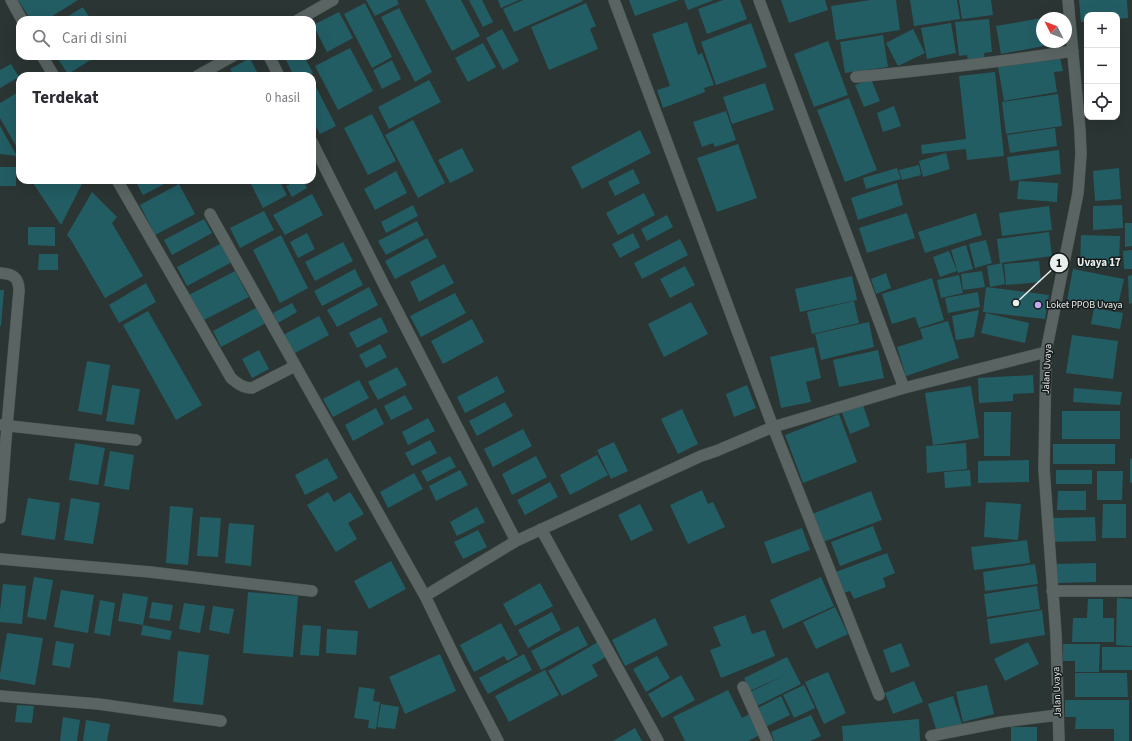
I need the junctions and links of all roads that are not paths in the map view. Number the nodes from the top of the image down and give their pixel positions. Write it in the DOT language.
graph roads {
  1 [pos="11,0"];
  2 [pos="332,0"];
  3 [pos="614,0"];
  4 [pos="758,0"];
  5 [pos="1068,0"];
  6 [pos="20,16"];
  7 [pos="305,16"];
  8 [pos="1073,51"];
  9 [pos="44,60"];
  10 [pos="226,60"];
  11 [pos="271,60"];
  12 [pos="52,72"];
  13 [pos="205,72"];
  14 [pos="277,72"];
  15 [pos="856,77"];
  16 [pos="316,150"];
  17 [pos="119,184"];
  18 [pos="210,214"];
  19 [pos="0,273"];
  20 [pos="1046,352"];
  21 [pos="295,366"];
  22 [pos="904,388"];
  23 [pos="3,425"];
  24 [pos="773,427"];
  25 [pos="136,440"];
  26 [pos="0,518"];
  27 [pos="541,529"];
  28 [pos="516,541"];
  29 [pos="0,559"];
  30 [pos="1052,590"];
  31 [pos="312,591"];
  32 [pos="1132,591"];
  33 [pos="425,596"];
  34 [pos="743,687"];
  35 [pos="879,695"];
  36 [pos="0,696"];
  37 [pos="1058,715"];
  38 [pos="221,721"];
  39 [pos="931,736"];
  40 [pos="498,741"];
  41 [pos="658,741"];
  42 [pos="766,741"];
  43 [pos="1059,741"];
  1 -- 6 [label="street"];
  2 -- 7 [label="street"];
  3 -- 24 [label="street"];
  4 -- 22 [label="street"];
  5 -- 8 [label="street, Jalan Uvaya"];
  8 -- 15 [label="street"];
  8 -- 20 [label="street, Jalan Uvaya"];
  9 -- 12 [label="street"];
  10 -- 13 [label="street"];
  11 -- 14 [label="street"];
  16 -- 28 [label="street"];
  17 -- 21 [label="street"];
  18 -- 21 [label="street"];
  19 -- 23 [label="street"];
  20 -- 22 [label="street"];
  20 -- 30 [label="street, Jalan Uvaya"];
  21 -- 33 [label="street"];
  22 -- 24 [label="street"];
  23 -- 25 [label="street"];
  23 -- 26 [label="street"];
  24 -- 27 [label="street"];
  24 -- 35 [label="street"];
  27 -- 28 [label="street"];
  27 -- 41 [label="street"];
  28 -- 33 [label="street"];
  29 -- 31 [label="street"];
  30 -- 32 [label="street"];
  30 -- 37 [label="street, Jalan Uvaya"];
  33 -- 40 [label="street"];
  34 -- 42 [label="street"];
  36 -- 38 [label="street"];
  37 -- 39 [label="street"];
  37 -- 43 [label="street, Jalan Uvaya"];
}
